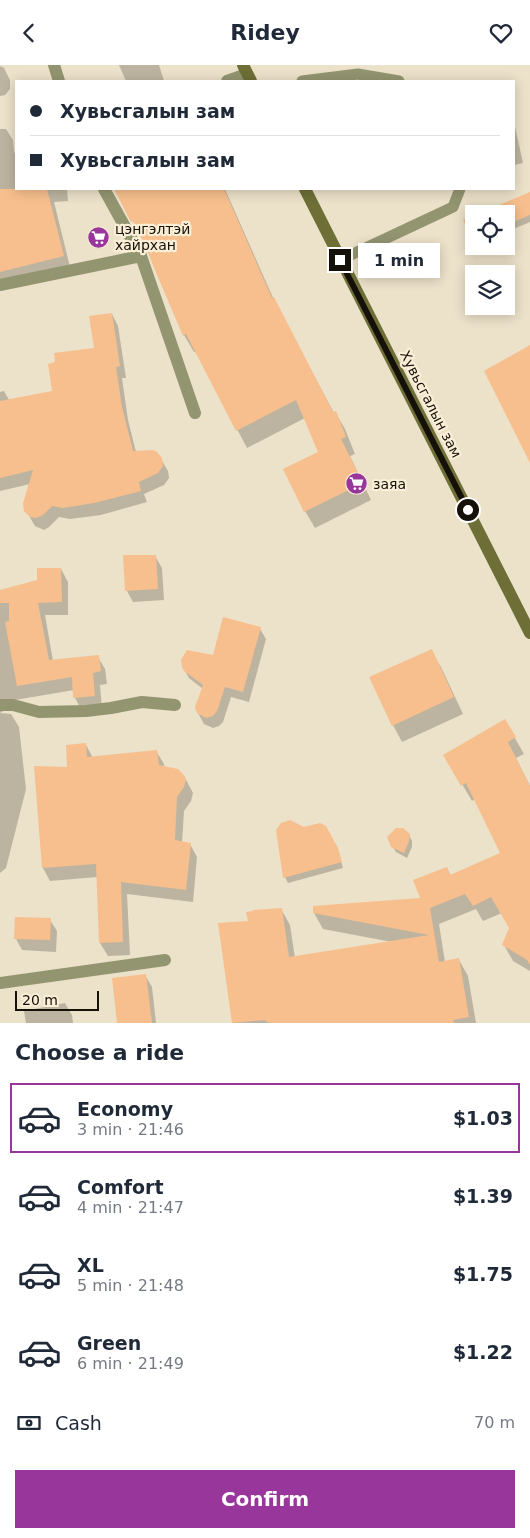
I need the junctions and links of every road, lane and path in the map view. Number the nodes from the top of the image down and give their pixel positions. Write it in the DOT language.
graph roads {
  1 [pos="54,65"];
  2 [pos="247,73"];
  3 [pos="59,80"];
  4 [pos="230,80"];
  5 [pos="310,80"];
  6 [pos="393,80"];
  7 [pos="105,190"];
  8 [pos="305,190"];
  9 [pos="460,190"];
  10 [pos="140,257"];
  11 [pos="340,260"];
  12 [pos="0,285"];
  13 [pos="195,413"];
  14 [pos="530,633"];
  15 [pos="0,705"];
  16 [pos="175,705"];
  17 [pos="165,960"];
  18 [pos="0,983"];
  1 -- 3 [label="street"];
  2 -- 4 [label="street"];
  5 -- 6 [label="lane"];
  7 -- 10 [label="street"];
  8 -- 11 [label="main road, Хувьсгалын зам"];
  9 -- 11 [label="lane"];
  10 -- 12 [label="street"];
  10 -- 13 [label="street"];
  11 -- 14 [label="main road, Хувьсгалын зам"];
  15 -- 16 [label="street"];
  17 -- 18 [label="street"];
}
